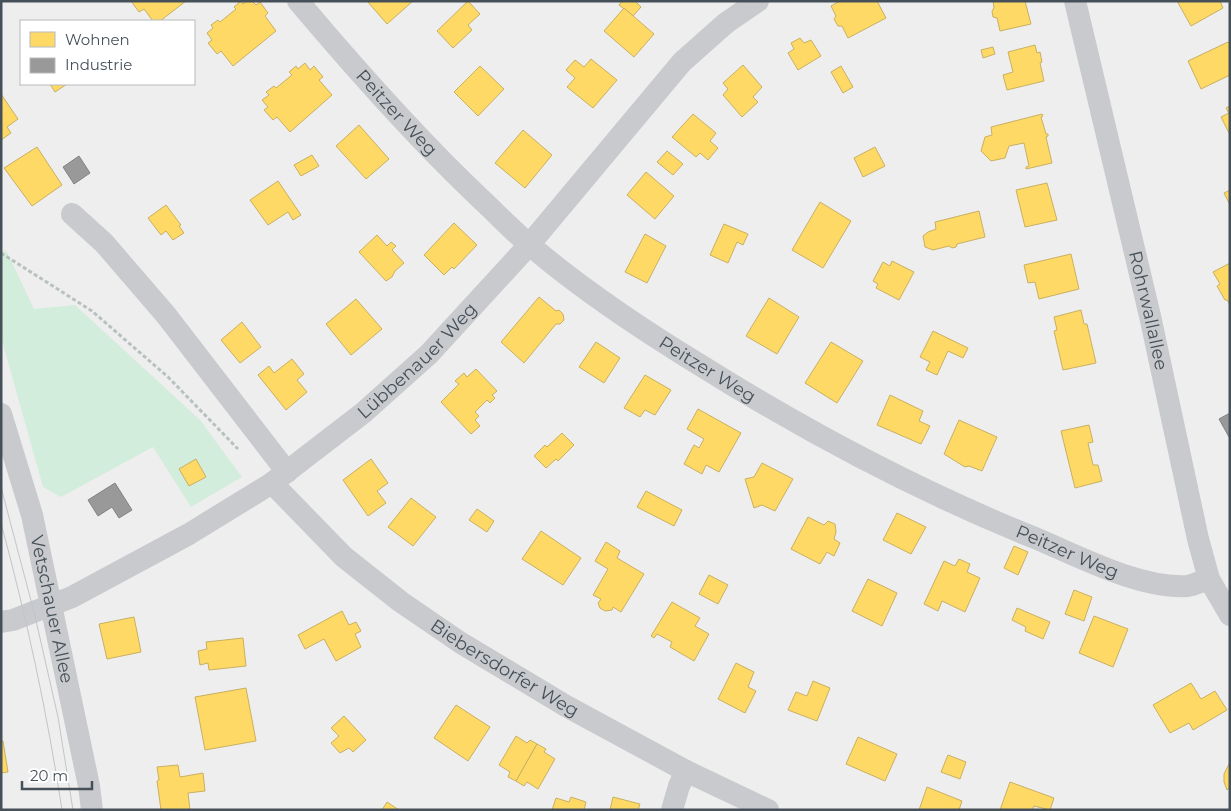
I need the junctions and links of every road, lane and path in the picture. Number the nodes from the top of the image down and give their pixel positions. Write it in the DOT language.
graph roads {
  1 [pos="298,1"];
  2 [pos="758,1"];
  3 [pos="1075,1"];
  4 [pos="72,214"];
  5 [pos="529,245"];
  6 [pos="1,253"];
  7 [pos="1,414"];
  8 [pos="240,451"];
  9 [pos="279,478"];
  10 [pos="1208,579"];
  11 [pos="52,605"];
  12 [pos="1230,615"];
  13 [pos="1,622"];
  14 [pos="686,771"];
  15 [pos="92,810"];
  16 [pos="672,810"];
  17 [pos="768,810"];
  1 -- 5 [label="street, Peitzer Weg"];
  2 -- 5 [label="street, Lübbenauer Weg"];
  3 -- 10 [label="street, Rohrwallallee"];
  4 -- 9 [label="street, Biebersdorfer Weg"];
  5 -- 9 [label="street, Lübbenauer Weg"];
  5 -- 10 [label="street, Peitzer Weg"];
  6 -- 8 [label="path"];
  7 -- 11 [label="street, Vetschauer Allee"];
  9 -- 11 [label="street, Lübbenauer Weg"];
  9 -- 14 [label="street, Biebersdorfer Weg"];
  10 -- 12 [label="street, Rohrwallallee"];
  11 -- 13 [label="street, Lübbenauer Weg"];
  11 -- 15 [label="street, Vetschauer Allee"];
  14 -- 16 [label="street"];
  14 -- 17 [label="street, Biebersdorfer Weg"];
}
